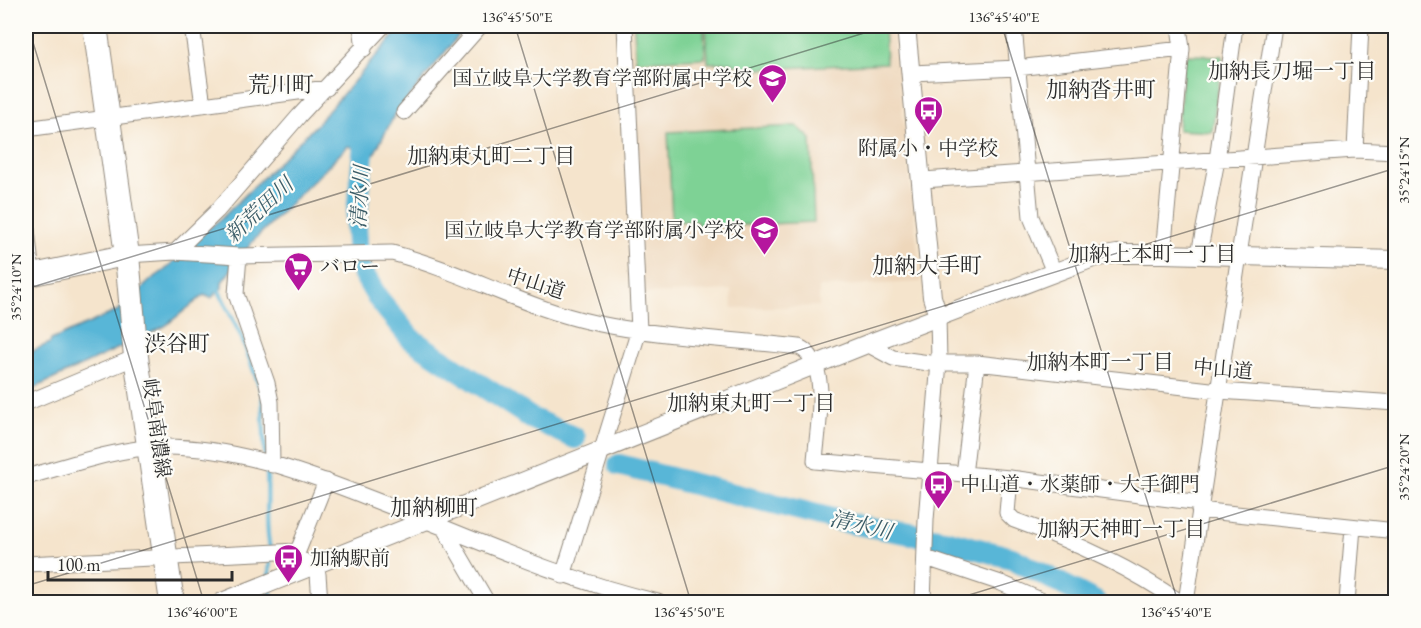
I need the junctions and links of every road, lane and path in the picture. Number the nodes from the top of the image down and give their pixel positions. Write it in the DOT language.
graph roads {
  1 [pos="95,26"];
  2 [pos="192,26"];
  3 [pos="361,26"];
  4 [pos="383,26"];
  5 [pos="480,26"];
  6 [pos="625,26"];
  7 [pos="906,26"];
  8 [pos="1014,26"];
  9 [pos="1179,26"];
  10 [pos="1234,26"];
  11 [pos="1274,26"];
  12 [pos="1361,26"];
  13 [pos="364,49"];
  14 [pos="1182,49"];
  15 [pos="1017,68"];
  16 [pos="912,73"];
  17 [pos="327,88"];
  18 [pos="203,105"];
  19 [pos="404,112"];
  20 [pos="108,117"];
  21 [pos="26,129"];
  22 [pos="1355,150"];
  23 [pos="1395,152"];
  24 [pos="1255,158"];
  25 [pos="1217,160"];
  26 [pos="1171,161"];
  27 [pos="1027,172"];
  28 [pos="922,180"];
  29 [pos="26,221"];
  30 [pos="175,252"];
  31 [pos="1163,254"];
  32 [pos="1198,254"];
  33 [pos="127,255"];
  34 [pos="239,256"];
  35 [pos="1240,256"];
  36 [pos="1395,260"];
  37 [pos="1054,272"];
  38 [pos="29,275"];
  39 [pos="938,316"];
  40 [pos="639,330"];
  41 [pos="867,344"];
  42 [pos="139,350"];
  43 [pos="939,362"];
  44 [pos="977,363"];
  45 [pos="817,365"];
  46 [pos="1219,391"];
  47 [pos="26,403"];
  48 [pos="1395,403"];
  49 [pos="155,448"];
  50 [pos="603,449"];
  51 [pos="267,463"];
  52 [pos="932,472"];
  53 [pos="964,475"];
  54 [pos="26,477"];
  55 [pos="1010,478"];
  56 [pos="326,481"];
  57 [pos="1200,507"];
  58 [pos="434,523"];
  59 [pos="1353,527"];
  60 [pos="1395,531"];
  61 [pos="926,553"];
  62 [pos="170,558"];
  63 [pos="303,559"];
  64 [pos="26,564"];
  65 [pos="563,576"];
  66 [pos="172,603"];
  67 [pos="181,603"];
  68 [pos="222,603"];
  69 [pos="320,603"];
  70 [pos="487,603"];
  71 [pos="657,603"];
  72 [pos="923,603"];
  73 [pos="1045,603"];
  74 [pos="1180,603"];
  75 [pos="1186,603"];
  76 [pos="1347,603"];
  1 -- 20 [label="main road, 岐阜南濃線"];
  2 -- 18 [label="street"];
  3 -- 13 [label="street"];
  4 -- 13 [label="street"];
  5 -- 19 [label="street"];
  6 -- 40 [label="street"];
  7 -- 16 [label="street"];
  8 -- 15 [label="street"];
  9 -- 14 [label="street"];
  10 -- 25 [label="street"];
  11 -- 24 [label="street"];
  12 -- 22 [label="street"];
  13 -- 17 [label="street"];
  14 -- 15 [label="street"];
  14 -- 26 [label="street"];
  15 -- 16 [label="street"];
  15 -- 27 [label="street"];
  16 -- 28 [label="street"];
  17 -- 18 [label="street"];
  17 -- 30 [label="street"];
  18 -- 20 [label="street"];
  20 -- 21 [label="street"];
  20 -- 33 [label="main road, 岐阜南濃線"];
  22 -- 23 [label="street"];
  22 -- 24 [label="street"];
  24 -- 25 [label="street"];
  24 -- 35 [label="street"];
  25 -- 26 [label="street"];
  25 -- 32 [label="street"];
  26 -- 27 [label="street"];
  26 -- 31 [label="street"];
  27 -- 28 [label="street"];
  27 -- 37 [label="street"];
  28 -- 39 [label="street"];
  29 -- 38 [label="street"];
  30 -- 33 [label="street, 中山道"];
  30 -- 34 [label="street, 中山道"];
  31 -- 32 [label="street"];
  31 -- 37 [label="street"];
  32 -- 35 [label="street"];
  33 -- 38 [label="main road"];
  33 -- 42 [label="main road, 岐阜南濃線"];
  34 -- 40 [label="street, 中山道"];
  34 -- 51 [label="street"];
  35 -- 36 [label="street"];
  35 -- 46 [label="street"];
  37 -- 39 [label="street"];
  39 -- 41 [label="street"];
  39 -- 43 [label="street"];
  40 -- 45 [label="street, 中山道"];
  40 -- 50 [label="street"];
  41 -- 43 [label="street, 中山道"];
  41 -- 45 [label="street"];
  42 -- 47 [label="street"];
  42 -- 49 [label="main road, 岐阜南濃線"];
  43 -- 44 [label="street, 中山道"];
  43 -- 52 [label="street"];
  44 -- 46 [label="street, 中山道"];
  44 -- 53 [label="street"];
  45 -- 50 [label="street"];
  45 -- 52 [label="street"];
  46 -- 48 [label="street, 中山道"];
  46 -- 57 [label="street"];
  49 -- 51 [label="street"];
  49 -- 54 [label="street"];
  49 -- 62 [label="main road, 岐阜南濃線"];
  50 -- 58 [label="street"];
  50 -- 65 [label="street"];
  51 -- 56 [label="street"];
  52 -- 53 [label="street"];
  52 -- 61 [label="street"];
  53 -- 55 [label="street"];
  55 -- 57 [label="street"];
  55 -- 74 [label="street"];
  56 -- 58 [label="street"];
  56 -- 63 [label="street"];
  57 -- 59 [label="street"];
  57 -- 75 [label="street"];
  58 -- 63 [label="street"];
  58 -- 65 [label="street"];
  58 -- 70 [label="street"];
  59 -- 60 [label="street"];
  59 -- 76 [label="street"];
  61 -- 72 [label="street"];
  61 -- 73 [label="street"];
  62 -- 63 [label="street"];
  62 -- 64 [label="street"];
  62 -- 66 [label="main road, 岐阜南濃線"];
  62 -- 67 [label="main road, 岐阜南濃線"];
  63 -- 68 [label="street"];
  63 -- 69 [label="street"];
  65 -- 71 [label="street"];
}
